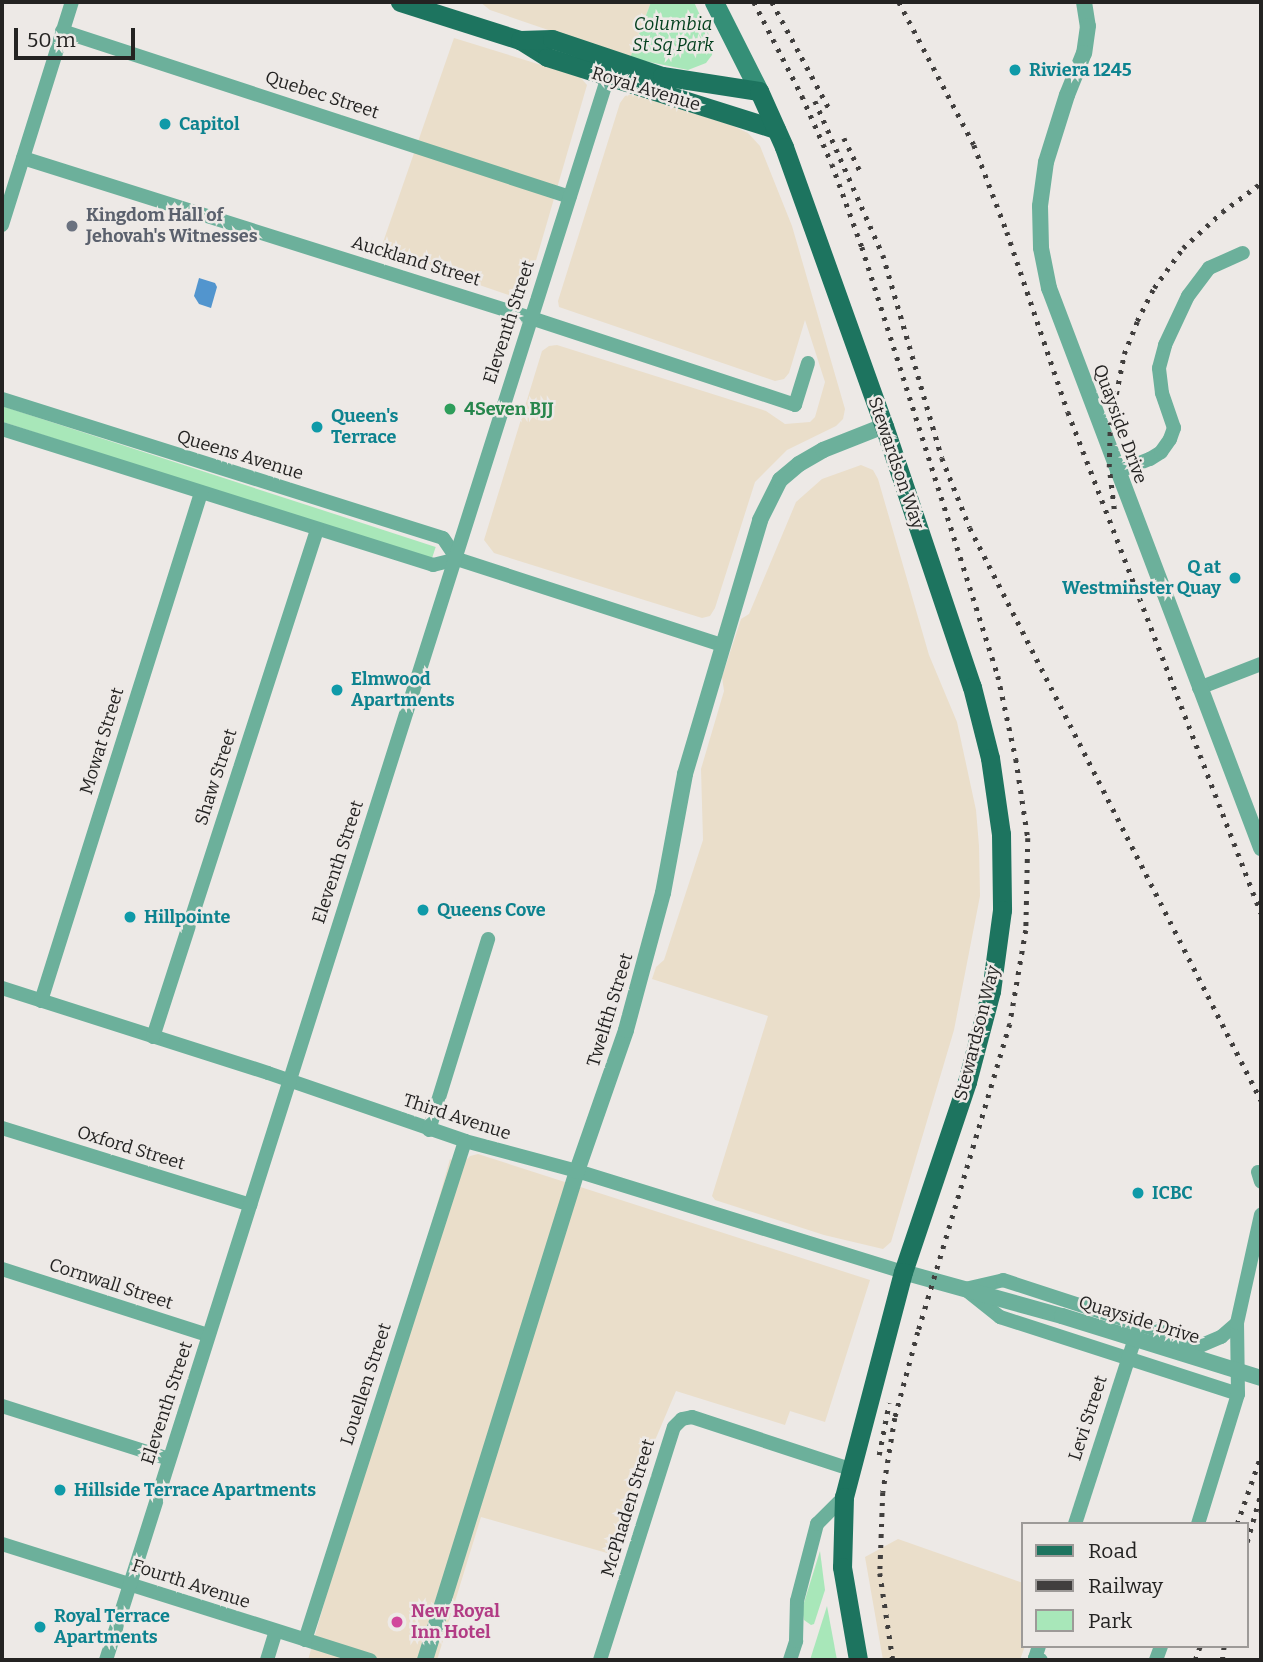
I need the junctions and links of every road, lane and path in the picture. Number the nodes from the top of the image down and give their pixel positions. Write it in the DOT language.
graph roads {
  1 [pos="72,2"];
  2 [pos="400,2"];
  3 [pos="714,2"];
  4 [pos="1084,2"];
  5 [pos="62,31"];
  6 [pos="520,40"];
  7 [pos="608,77"];
  8 [pos="759,91"];
  9 [pos="776,129"];
  10 [pos="23,158"];
  11 [pos="569,197"];
  12 [pos="2,225"];
  13 [pos="1243,253"];
  14 [pos="531,318"];
  15 [pos="808,363"];
  16 [pos="2,399"];
  17 [pos="884,426"];
  18 [pos="2,429"];
  19 [pos="1117,472"];
  20 [pos="201,493"];
  21 [pos="317,530"];
  22 [pos="457,559"];
  23 [pos="721,645"];
  24 [pos="1261,663"];
  25 [pos="1199,688"];
  26 [pos="1261,848"];
  27 [pos="488,939"];
  28 [pos="2,988"];
  29 [pos="41,1001"];
  30 [pos="153,1037"];
  31 [pos="289,1080"];
  32 [pos="2,1128"];
  33 [pos="429,1129"];
  34 [pos="465,1141"];
  35 [pos="578,1171"];
  36 [pos="250,1205"];
  37 [pos="1261,1215"];
  38 [pos="2,1269"];
  39 [pos="903,1272"];
  40 [pos="965,1289"];
  41 [pos="1237,1323"];
  42 [pos="1140,1324"];
  43 [pos="208,1335"];
  44 [pos="1129,1357"];
  45 [pos="1261,1378"];
  46 [pos="1238,1394"];
  47 [pos="2,1406"];
  48 [pos="169,1459"];
  49 [pos="850,1468"];
  50 [pos="844,1497"];
  51 [pos="1076,1522"];
  52 [pos="1199,1522"];
  53 [pos="2,1544"];
  54 [pos="129,1585"];
  55 [pos="276,1631"];
  56 [pos="305,1640"];
  57 [pos="106,1660"];
  58 [pos="267,1660"];
  59 [pos="370,1660"];
  60 [pos="425,1660"];
  61 [pos="600,1660"];
  62 [pos="790,1660"];
  63 [pos="858,1660"];
  1 -- 5 [label="street"];
  2 -- 6 [label="main road, Royal Avenue"];
  3 -- 8 [label="main road"];
  4 -- 19 [label="street, Quayside Drive"];
  5 -- 10 [label="street"];
  5 -- 11 [label="street, Quebec Street"];
  6 -- 7 [label="main road, Royal Avenue"];
  6 -- 8 [label="main road, Royal Avenue"];
  7 -- 9 [label="main road, Royal Avenue"];
  7 -- 11 [label="street, Eleventh Street"];
  8 -- 9 [label="main road, Stewardson Way"];
  9 -- 17 [label="main road, Stewardson Way"];
  10 -- 12 [label="street"];
  10 -- 14 [label="street, Auckland Street"];
  11 -- 14 [label="street, Eleventh Street"];
  13 -- 19 [label="street"];
  14 -- 15 [label="street, Auckland Street"];
  14 -- 22 [label="street, Eleventh Street"];
  16 -- 22 [label="street, Queens Avenue"];
  17 -- 23 [label="street, Twelfth Street"];
  17 -- 39 [label="main road, Stewardson Way"];
  18 -- 20 [label="street, Queens Avenue"];
  19 -- 25 [label="street, Quayside Drive"];
  20 -- 21 [label="street, Queens Avenue"];
  20 -- 29 [label="street, Mowat Street"];
  21 -- 22 [label="street, Queens Avenue"];
  21 -- 30 [label="street, Shaw Street"];
  22 -- 23 [label="street, Queens Avenue"];
  22 -- 31 [label="street, Eleventh Street"];
  23 -- 35 [label="street, Twelfth Street"];
  24 -- 25 [label="street"];
  25 -- 26 [label="street, Quayside Drive"];
  27 -- 33 [label="street"];
  28 -- 29 [label="street, Third Avenue"];
  29 -- 30 [label="street, Third Avenue"];
  30 -- 31 [label="street, Third Avenue"];
  31 -- 33 [label="street, Third Avenue"];
  31 -- 36 [label="street, Eleventh Street"];
  32 -- 36 [label="street, Oxford Street"];
  33 -- 34 [label="street, Third Avenue"];
  34 -- 35 [label="street, Third Avenue"];
  34 -- 56 [label="street, Louellen Street"];
  35 -- 39 [label="street, Third Avenue"];
  35 -- 60 [label="street, Twelfth Street"];
  36 -- 43 [label="street, Eleventh Street"];
  37 -- 41 [label="street"];
  38 -- 43 [label="street, Cornwall Street"];
  39 -- 40 [label="street, Quayside Drive"];
  39 -- 49 [label="main road, Stewardson Way"];
  40 -- 42 [label="street"];
  40 -- 44 [label="street"];
  40 -- 45 [label="street, Quayside Drive, bridge"];
  41 -- 42 [label="street"];
  41 -- 46 [label="street"];
  42 -- 44 [label="street, Levi Street"];
  43 -- 48 [label="street, Eleventh Street"];
  44 -- 46 [label="street"];
  44 -- 51 [label="street, Levi Street"];
  46 -- 52 [label="street"];
  47 -- 48 [label="street"];
  48 -- 54 [label="street, Eleventh Street"];
  49 -- 50 [label="main road, Stewardson Way"];
  49 -- 61 [label="street, McPhaden Street"];
  50 -- 62 [label="street"];
  50 -- 63 [label="main road, Stewardson Way"];
  53 -- 54 [label="street, Fourth Avenue"];
  54 -- 55 [label="street, Fourth Avenue"];
  54 -- 57 [label="street, Eleventh Street"];
  55 -- 56 [label="street, Fourth Avenue"];
  55 -- 58 [label="street"];
  56 -- 59 [label="street, Fourth Avenue"];
}
